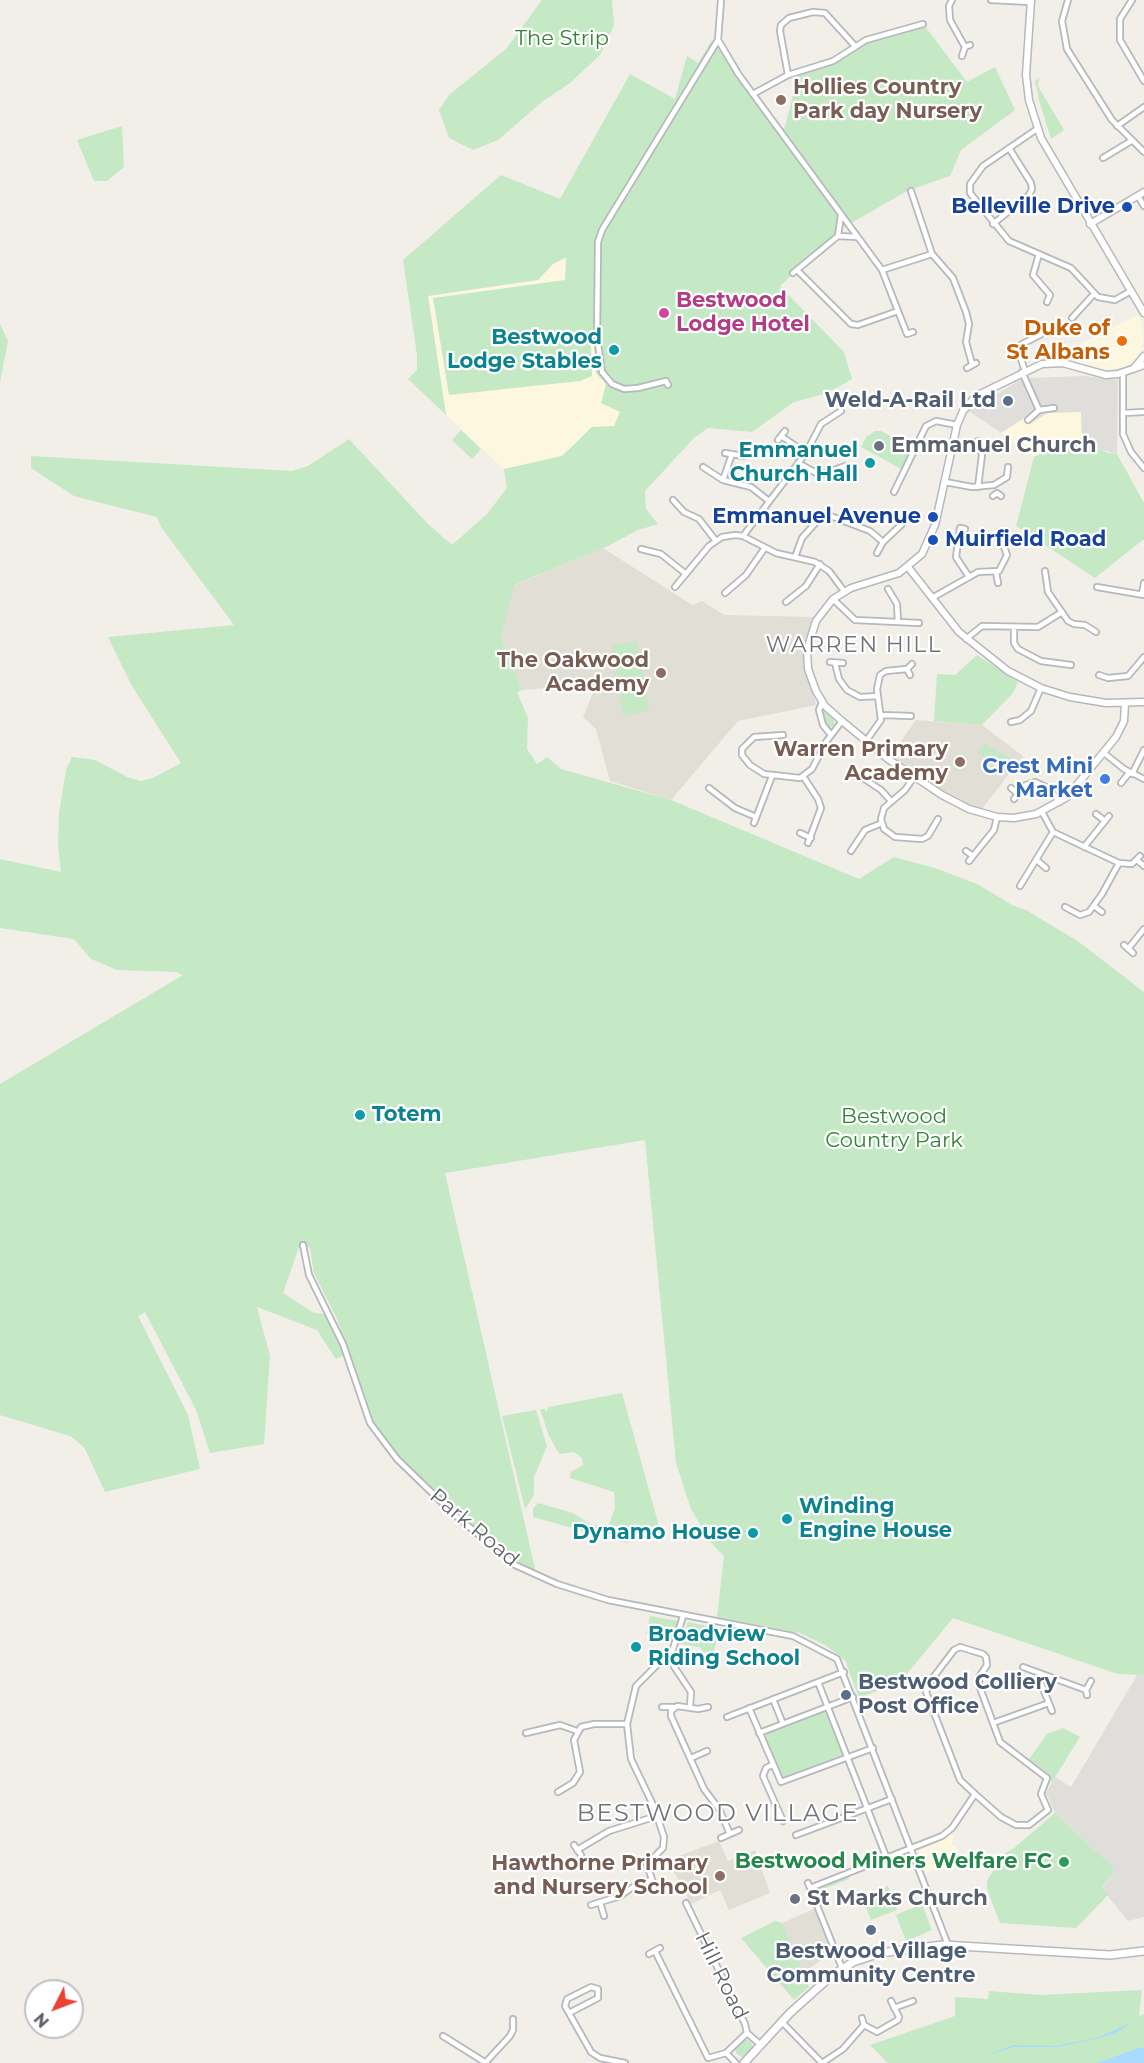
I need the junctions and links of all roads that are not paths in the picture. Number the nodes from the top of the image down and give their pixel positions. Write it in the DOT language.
graph roads {
  1 [pos="721,0"];
  2 [pos="952,0"];
  3 [pos="991,0"];
  4 [pos="1068,0"];
  5 [pos="1131,0"];
  6 [pos="999,1"];
  7 [pos="1031,1"];
  8 [pos="923,24"];
  9 [pos="717,40"];
  10 [pos="855,46"];
  11 [pos="962,56"];
  12 [pos="788,75"];
  13 [pos="1144,81"];
  14 [pos="753,94"];
  15 [pos="1144,107"];
  16 [pos="1117,126"];
  17 [pos="1037,129"];
  18 [pos="1131,141"];
  19 [pos="1009,148"];
  20 [pos="1144,153"];
  21 [pos="1108,158"];
  22 [pos="911,191"];
  23 [pos="1141,194"];
  24 [pos="1144,206"];
  25 [pos="840,214"];
  26 [pos="993,224"];
  27 [pos="1090,224"];
  28 [pos="838,236"];
  29 [pos="858,237"];
  30 [pos="932,254"];
  31 [pos="1039,254"];
  32 [pos="882,270"];
  33 [pos="1131,291"];
  34 [pos="1094,294"];
  35 [pos="1047,302"];
  36 [pos="898,311"];
  37 [pos="1144,313"];
  38 [pos="1072,318"];
  39 [pos="912,332"];
  40 [pos="1032,332"];
  41 [pos="1144,356"];
  42 [pos="1144,365"];
  43 [pos="1135,367"];
  44 [pos="967,368"];
  45 [pos="1024,371"];
  46 [pos="1123,373"];
  47 [pos="668,385"];
  48 [pos="1054,408"];
  49 [pos="1039,410"];
  50 [pos="1123,412"];
  51 [pos="1144,412"];
  52 [pos="839,419"];
  53 [pos="1028,420"];
  54 [pos="957,425"];
  55 [pos="781,436"];
  56 [pos="981,444"];
  57 [pos="725,453"];
  58 [pos="806,453"];
  59 [pos="732,454"];
  60 [pos="744,456"];
  61 [pos="798,463"];
  62 [pos="845,466"];
  63 [pos="1144,468"];
  64 [pos="839,470"];
  65 [pos="1016,472"];
  66 [pos="704,476"];
  67 [pos="842,479"];
  68 [pos="723,480"];
  69 [pos="945,482"];
  70 [pos="994,485"];
  71 [pos="978,487"];
  72 [pos="898,489"];
  73 [pos="997,495"];
  74 [pos="769,501"];
  75 [pos="671,509"];
  76 [pos="902,524"];
  77 [pos="897,528"];
  78 [pos="965,529"];
  79 [pos="902,533"];
  80 [pos="743,536"];
  81 [pos="1000,536"];
  82 [pos="716,541"];
  83 [pos="883,542"];
  84 [pos="641,549"];
  85 [pos="764,549"];
  86 [pos="647,551"];
  87 [pos="877,553"];
  88 [pos="795,557"];
  89 [pos="645,558"];
  90 [pos="957,560"];
  91 [pos="950,563"];
  92 [pos="820,564"];
  93 [pos="908,567"];
  94 [pos="1045,571"];
  95 [pos="996,572"];
  96 [pos="686,574"];
  97 [pos="969,576"];
  98 [pos="1053,580"];
  99 [pos="1046,581"];
  100 [pos="998,583"];
  101 [pos="1144,583"];
  102 [pos="675,587"];
  103 [pos="1097,587"];
  104 [pos="1104,588"];
  105 [pos="897,590"];
  106 [pos="844,591"];
  107 [pos="730,593"];
  108 [pos="788,593"];
  109 [pos="1103,594"];
  110 [pos="1143,595"];
  111 [pos="792,598"];
  112 [pos="932,598"];
  113 [pos="833,599"];
  114 [pos="786,602"];
  115 [pos="1062,612"];
  116 [pos="898,622"];
  117 [pos="915,624"];
  118 [pos="1014,627"];
  119 [pos="1096,632"];
  120 [pos="966,639"];
  121 [pos="1144,657"];
  122 [pos="843,663"];
  123 [pos="912,664"];
  124 [pos="1062,664"];
  125 [pos="879,665"];
  126 [pos="1071,665"];
  127 [pos="907,669"];
  128 [pos="1110,670"];
  129 [pos="1061,671"];
  130 [pos="883,672"];
  131 [pos="910,675"];
  132 [pos="1099,675"];
  133 [pos="1108,678"];
  134 [pos="1041,688"];
  135 [pos="878,696"];
  136 [pos="822,702"];
  137 [pos="1144,702"];
  138 [pos="1125,704"];
  139 [pos="882,715"];
  140 [pos="905,716"];
  141 [pos="911,716"];
  142 [pos="842,721"];
  143 [pos="904,723"];
  144 [pos="1018,728"];
  145 [pos="779,734"];
  146 [pos="831,735"];
  147 [pos="866,741"];
  148 [pos="1144,750"];
  149 [pos="1104,753"];
  150 [pos="1131,773"];
  151 [pos="861,774"];
  152 [pos="772,776"];
  153 [pos="803,776"];
  154 [pos="914,777"];
  155 [pos="1144,779"];
  156 [pos="1121,783"];
  157 [pos="1011,788"];
  158 [pos="710,796"];
  159 [pos="891,801"];
  160 [pos="1060,802"];
  161 [pos="1042,812"];
  162 [pos="1096,814"];
  163 [pos="1109,816"];
  164 [pos="756,817"];
  165 [pos="997,818"];
  166 [pos="1105,821"];
  167 [pos="754,823"];
  168 [pos="882,823"];
  169 [pos="940,828"];
  170 [pos="1053,831"];
  171 [pos="800,833"];
  172 [pos="922,839"];
  173 [pos="924,846"];
  174 [pos="1084,847"];
  175 [pos="860,850"];
  176 [pos="966,850"];
  177 [pos="1038,861"];
  178 [pos="1119,863"];
  179 [pos="1144,866"];
  180 [pos="1046,868"];
  181 [pos="1024,884"];
  182 [pos="1094,906"];
  183 [pos="1065,907"];
  184 [pos="1102,912"];
  185 [pos="1144,929"];
  186 [pos="1133,953"];
  187 [pos="303,1245"];
  188 [pos="683,1616"];
  189 [pos="667,1656"];
  190 [pos="1023,1667"];
  191 [pos="844,1672"];
  192 [pos="1042,1674"];
  193 [pos="1091,1681"];
  194 [pos="818,1682"];
  195 [pos="854,1698"];
  196 [pos="773,1699"];
  197 [pos="1048,1703"];
  198 [pos="662,1707"];
  199 [pos="673,1707"];
  200 [pos="690,1707"];
  201 [pos="708,1707"];
  202 [pos="828,1707"];
  203 [pos="749,1708"];
  204 [pos="1052,1711"];
  205 [pos="727,1717"];
  206 [pos="627,1724"];
  207 [pos="783,1724"];
  208 [pos="993,1724"];
  209 [pos="577,1731"];
  210 [pos="525,1733"];
  211 [pos="759,1733"];
  212 [pos="873,1748"];
  213 [pos="707,1751"];
  214 [pos="691,1758"];
  215 [pos="848,1758"];
  216 [pos="772,1765"];
  217 [pos="563,1791"];
  218 [pos="975,1794"];
  219 [pos="892,1799"];
  220 [pos="867,1808"];
  221 [pos="657,1816"];
  222 [pos="783,1821"];
  223 [pos="739,1830"];
  224 [pos="730,1834"];
  225 [pos="796,1835"];
  226 [pos="721,1838"];
  227 [pos="911,1849"];
  228 [pos="577,1850"];
  229 [pos="886,1859"];
  230 [pos="652,1880"];
  231 [pos="655,1889"];
  232 [pos="600,1902"];
  233 [pos="686,1903"];
  234 [pos="591,1905"];
  235 [pos="604,1916"];
  236 [pos="948,1945"];
  237 [pos="660,1948"];
  238 [pos="655,1951"];
  239 [pos="1144,1951"];
  240 [pos="648,1954"];
  241 [pos="842,1968"];
  242 [pos="891,2001"];
  243 [pos="913,2001"];
  244 [pos="894,2008"];
  245 [pos="569,2013"];
  246 [pos="862,2018"];
  247 [pos="513,2019"];
  248 [pos="781,2022"];
  249 [pos="864,2025"];
  250 [pos="513,2030"];
  251 [pos="521,2032"];
  252 [pos="747,2033"];
  253 [pos="443,2036"];
  254 [pos="761,2045"];
  255 [pos="726,2053"];
  256 [pos="709,2060"];
  257 [pos="748,2062"];
  258 [pos="485,2063"];
  259 [pos="625,2063"];
  260 [pos="736,2063"];
  261 [pos="822,2063"];
  1 -- 9 [label="street"];
  2 -- 11 [label="street"];
  3 -- 6 [label="street"];
  4 -- 16 [label="street"];
  5 -- 13 [label="street"];
  6 -- 7 [label="street"];
  7 -- 17 [label="street"];
  8 -- 10 [label="street"];
  9 -- 14 [label="street"];
  9 -- 47 [label="street"];
  10 -- 12 [label="street"];
  10 -- 12 [label="street"];
  12 -- 14 [label="street"];
  14 -- 25 [label="street"];
  15 -- 16 [label="street"];
  16 -- 18 [label="street"];
  17 -- 19 [label="street"];
  17 -- 27 [label="street"];
  18 -- 20 [label="street"];
  18 -- 21 [label="street"];
  19 -- 26 [label="street"];
  19 -- 26 [label="street"];
  22 -- 30 [label="street"];
  23 -- 24 [label="street"];
  23 -- 27 [label="street"];
  25 -- 28 [label="street"];
  25 -- 29 [label="street"];
  26 -- 31 [label="street"];
  27 -- 33 [label="street"];
  28 -- 29 [label="street"];
  28 -- 36 [label="street"];
  29 -- 32 [label="street"];
  30 -- 32 [label="street"];
  30 -- 44 [label="street"];
  31 -- 34 [label="street"];
  31 -- 35 [label="street"];
  32 -- 36 [label="street"];
  33 -- 34 [label="street"];
  33 -- 37 [label="street"];
  34 -- 38 [label="street"];
  36 -- 39 [label="street"];
  40 -- 45 [label="street"];
  41 -- 43 [label="street"];
  42 -- 43 [label="street"];
  43 -- 46 [label="street"];
  45 -- 46 [label="street"];
  45 -- 49 [label="street"];
  45 -- 54 [label="street"];
  46 -- 50 [label="street"];
  48 -- 49 [label="street"];
  49 -- 53 [label="street"];
  50 -- 51 [label="street"];
  50 -- 63 [label="street"];
  52 -- 58 [label="street"];
  54 -- 69 [label="street"];
  54 -- 72 [label="street"];
  55 -- 58 [label="street"];
  56 -- 71 [label="street"];
  57 -- 59 [label="street"];
  58 -- 61 [label="street"];
  59 -- 60 [label="street"];
  59 -- 68 [label="street"];
  61 -- 64 [label="street"];
  61 -- 74 [label="street"];
  62 -- 64 [label="street"];
  64 -- 67 [label="street"];
  65 -- 70 [label="street"];
  66 -- 68 [label="street"];
  68 -- 74 [label="street"];
  69 -- 71 [label="street"];
  69 -- 93 [label="street"];
  70 -- 71 [label="street"];
  70 -- 73 [label="street"];
  74 -- 80 [label="street"];
  75 -- 82 [label="street"];
  76 -- 77 [label="street"];
  77 -- 79 [label="street"];
  77 -- 83 [label="street"];
  78 -- 90 [label="street"];
  80 -- 82 [label="street"];
  80 -- 85 [label="street"];
  81 -- 95 [label="street"];
  82 -- 96 [label="street"];
  83 -- 87 [label="street"];
  83 -- 88 [label="street"];
  84 -- 86 [label="street"];
  85 -- 88 [label="street"];
  85 -- 107 [label="street"];
  86 -- 89 [label="street"];
  86 -- 96 [label="street"];
  88 -- 92 [label="street"];
  90 -- 91 [label="street"];
  90 -- 97 [label="street"];
  92 -- 106 [label="street"];
  92 -- 111 [label="street"];
  93 -- 106 [label="street"];
  93 -- 112 [label="street"];
  94 -- 99 [label="street"];
  95 -- 97 [label="street"];
  95 -- 100 [label="street"];
  96 -- 102 [label="street"];
  97 -- 112 [label="street"];
  98 -- 99 [label="street"];
  99 -- 115 [label="street"];
  101 -- 110 [label="street"];
  103 -- 104 [label="street"];
  104 -- 109 [label="street"];
  104 -- 110 [label="street"];
  105 -- 116 [label="street"];
  106 -- 113 [label="street"];
  108 -- 111 [label="street"];
  111 -- 114 [label="street"];
  112 -- 120 [label="street"];
  113 -- 116 [label="street"];
  113 -- 136 [label="street"];
  115 -- 118 [label="street"];
  115 -- 119 [label="street"];
  116 -- 117 [label="street"];
  118 -- 120 [label="street"];
  118 -- 124 [label="street"];
  120 -- 134 [label="street"];
  121 -- 133 [label="street"];
  122 -- 135 [label="street"];
  123 -- 127 [label="street"];
  124 -- 126 [label="street"];
  124 -- 129 [label="street"];
  125 -- 130 [label="street"];
  127 -- 130 [label="street"];
  127 -- 131 [label="street"];
  128 -- 133 [label="street"];
  130 -- 135 [label="street"];
  132 -- 133 [label="street"];
  134 -- 138 [label="street"];
  134 -- 144 [label="street"];
  135 -- 139 [label="street"];
  136 -- 142 [label="street"];
  136 -- 146 [label="street"];
  137 -- 138 [label="street"];
  138 -- 149 [label="street"];
  139 -- 140 [label="street"];
  139 -- 147 [label="street"];
  140 -- 141 [label="street"];
  140 -- 143 [label="street"];
  142 -- 146 [label="street"];
  142 -- 147 [label="street"];
  145 -- 152 [label="street"];
  146 -- 153 [label="street"];
  147 -- 154 [label="street"];
  148 -- 150 [label="street"];
  149 -- 150 [label="street"];
  149 -- 160 [label="street"];
  150 -- 155 [label="street"];
  150 -- 156 [label="street"];
  151 -- 159 [label="street"];
  152 -- 153 [label="street"];
  152 -- 164 [label="street"];
  153 -- 171 [label="street"];
  154 -- 159 [label="street"];
  154 -- 165 [label="street"];
  157 -- 160 [label="street"];
  158 -- 164 [label="street"];
  159 -- 168 [label="street"];
  160 -- 161 [label="street"];
  161 -- 165 [label="street"];
  161 -- 170 [label="street"];
  162 -- 166 [label="street"];
  163 -- 166 [label="street"];
  164 -- 167 [label="street"];
  165 -- 176 [label="street"];
  166 -- 174 [label="street"];
  168 -- 172 [label="street"];
  168 -- 175 [label="street"];
  169 -- 172 [label="street"];
  170 -- 174 [label="street"];
  170 -- 177 [label="street"];
  172 -- 173 [label="street"];
  174 -- 178 [label="street"];
  177 -- 180 [label="street"];
  177 -- 181 [label="street"];
  178 -- 179 [label="street"];
  178 -- 182 [label="street"];
  182 -- 183 [label="street"];
  182 -- 184 [label="street"];
  185 -- 186 [label="street"];
  187 -- 188 [label="street, Park Road"];
  188 -- 189 [label="street"];
  188 -- 191 [label="street, Park Road"];
  189 -- 200 [label="street"];
  189 -- 206 [label="street"];
  190 -- 192 [label="street"];
  191 -- 194 [label="street"];
  191 -- 195 [label="street, Park Road"];
  192 -- 193 [label="street"];
  192 -- 197 [label="street"];
  194 -- 196 [label="street"];
  194 -- 202 [label="street"];
  195 -- 202 [label="street"];
  195 -- 212 [label="street, Park Road"];
  196 -- 203 [label="street"];
  196 -- 207 [label="street"];
  197 -- 204 [label="street"];
  197 -- 208 [label="street"];
  198 -- 199 [label="street"];
  199 -- 200 [label="street"];
  199 -- 214 [label="street"];
  200 -- 201 [label="street"];
  202 -- 207 [label="street"];
  202 -- 215 [label="street"];
  203 -- 205 [label="street"];
  203 -- 211 [label="street"];
  206 -- 209 [label="street"];
  206 -- 221 [label="street"];
  207 -- 211 [label="street"];
  208 -- 218 [label="street"];
  208 -- 218 [label="street"];
  209 -- 210 [label="street"];
  209 -- 217 [label="street"];
  211 -- 216 [label="street"];
  212 -- 215 [label="street"];
  212 -- 219 [label="street, Park Road"];
  213 -- 214 [label="street"];
  214 -- 224 [label="street"];
  215 -- 216 [label="street"];
  215 -- 220 [label="street"];
  216 -- 222 [label="street"];
  218 -- 227 [label="street"];
  219 -- 220 [label="street"];
  219 -- 227 [label="street, Park Road"];
  220 -- 225 [label="street"];
  220 -- 229 [label="street"];
  221 -- 228 [label="street"];
  221 -- 230 [label="street"];
  223 -- 224 [label="street"];
  224 -- 226 [label="street"];
  227 -- 229 [label="street"];
  227 -- 236 [label="street, Park Road"];
  229 -- 241 [label="street"];
  230 -- 231 [label="street"];
  230 -- 232 [label="street"];
  232 -- 234 [label="street"];
  232 -- 235 [label="street"];
  233 -- 252 [label="street, Hill Road"];
  236 -- 239 [label="main road"];
  236 -- 241 [label="main road"];
  237 -- 238 [label="street"];
  238 -- 240 [label="street"];
  238 -- 256 [label="street"];
  241 -- 248 [label="main road"];
  242 -- 244 [label="street"];
  243 -- 244 [label="street"];
  244 -- 249 [label="street"];
  245 -- 245 [label="street"];
  245 -- 259 [label="street"];
  246 -- 249 [label="street"];
  247 -- 250 [label="street"];
  248 -- 254 [label="main road"];
  248 -- 261 [label="street"];
  249 -- 261 [label="street"];
  250 -- 251 [label="street"];
  250 -- 258 [label="street"];
  252 -- 254 [label="street, Hill Road"];
  252 -- 255 [label="street"];
  253 -- 258 [label="street"];
  254 -- 257 [label="main road"];
  255 -- 256 [label="street"];
  255 -- 260 [label="street"];
}
